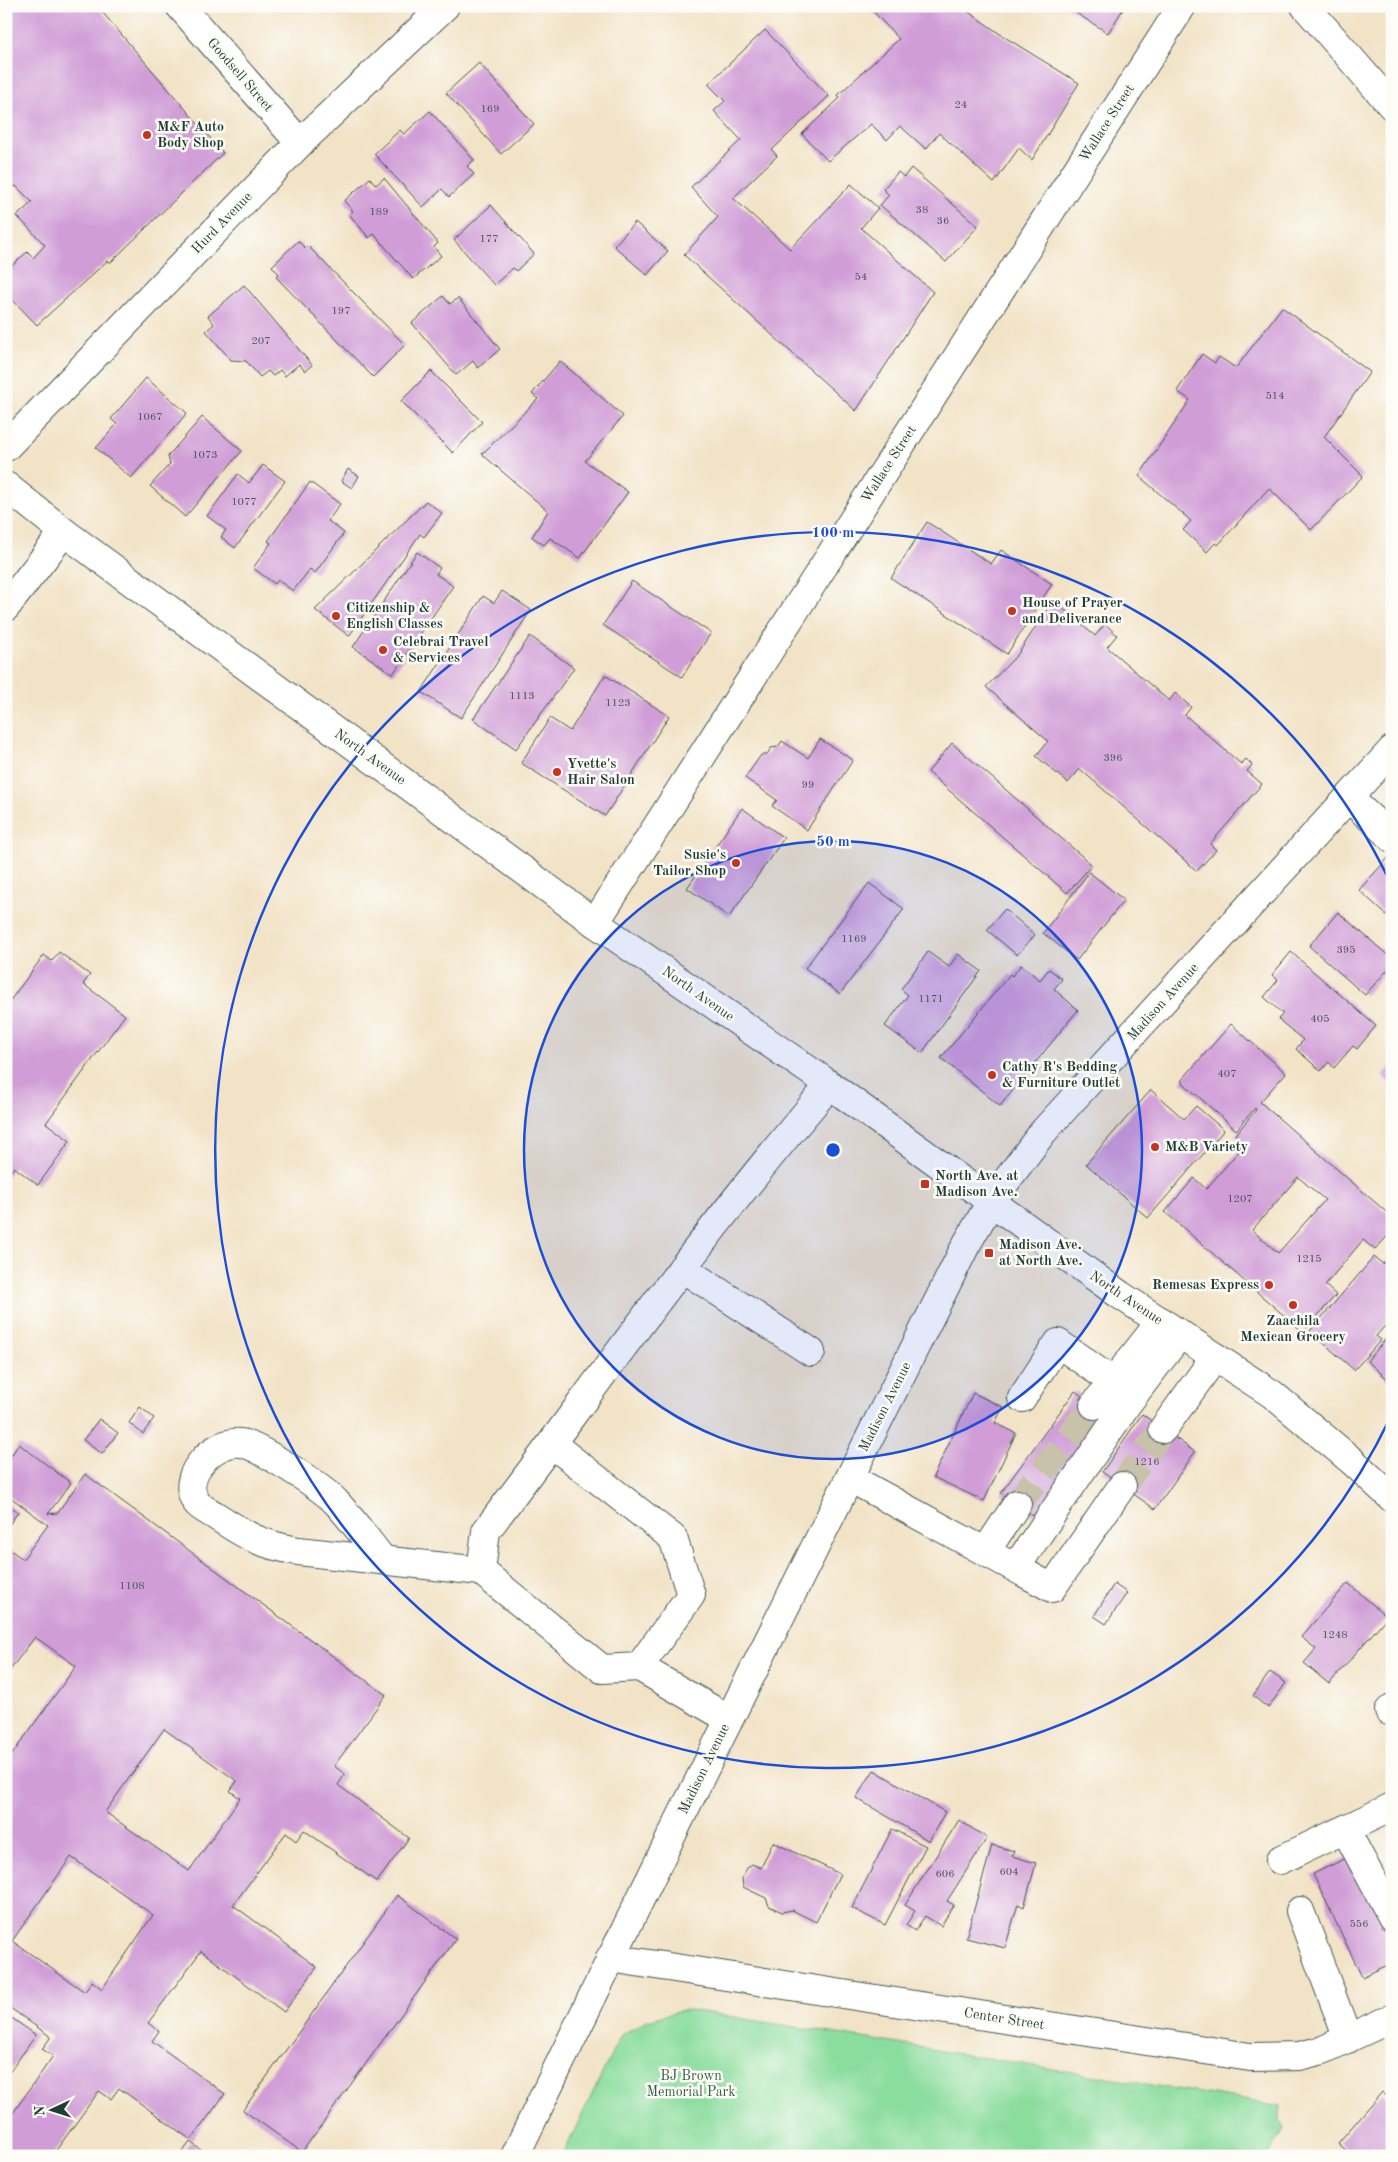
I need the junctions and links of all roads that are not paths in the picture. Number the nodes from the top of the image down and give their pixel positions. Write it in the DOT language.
graph roads {
  1 [pos="180,6"];
  2 [pos="445,6"];
  3 [pos="1182,6"];
  4 [pos="1306,6"];
  5 [pos="1392,106"];
  6 [pos="300,143"];
  7 [pos="6,447"];
  8 [pos="6,486"];
  9 [pos="64,532"];
  10 [pos="6,607"];
  11 [pos="1392,750"];
  12 [pos="1349,798"];
  13 [pos="1392,838"];
  14 [pos="595,923"];
  15 [pos="830,1085"];
  16 [pos="992,1200"];
  17 [pos="682,1268"];
  18 [pos="1170,1327"];
  19 [pos="811,1352"];
  20 [pos="1215,1357"];
  21 [pos="1112,1382"];
  22 [pos="1022,1398"];
  23 [pos="1094,1404"];
  24 [pos="1163,1429"];
  25 [pos="552,1444"];
  26 [pos="850,1478"];
  27 [pos="1122,1486"];
  28 [pos="1392,1498"];
  29 [pos="1016,1504"];
  30 [pos="986,1551"];
  31 [pos="383,1560"];
  32 [pos="1016,1567"];
  33 [pos="481,1570"];
  34 [pos="639,1666"];
  35 [pos="729,1719"];
  36 [pos="1392,1807"];
  37 [pos="1345,1829"];
  38 [pos="1280,1860"];
  39 [pos="1300,1911"];
  40 [pos="1392,1916"];
  41 [pos="610,1958"];
  42 [pos="1392,2018"];
  43 [pos="1348,2039"];
  44 [pos="515,2156"];
  1 -- 6 [label="main road, Goodsell Street"];
  2 -- 6 [label="main road, Hurd Avenue"];
  3 -- 14 [label="main road, Wallace Street"];
  4 -- 5 [label="main road"];
  6 -- 7 [label="main road, Hurd Avenue"];
  8 -- 9 [label="main road, North Avenue"];
  9 -- 10 [label="main road"];
  9 -- 14 [label="main road, North Avenue"];
  11 -- 12 [label="main road, Madison Avenue"];
  12 -- 13 [label="main road"];
  12 -- 16 [label="main road, Madison Avenue"];
  14 -- 15 [label="main road, North Avenue"];
  15 -- 16 [label="main road, North Avenue"];
  15 -- 17 [label="main road"];
  16 -- 18 [label="main road, North Avenue"];
  16 -- 26 [label="main road, Madison Avenue"];
  17 -- 19 [label="main road"];
  17 -- 25 [label="main road"];
  18 -- 20 [label="main road, North Avenue"];
  18 -- 21 [label="main road"];
  18 -- 32 [label="main road"];
  20 -- 24 [label="main road"];
  20 -- 28 [label="main road, North Avenue"];
  21 -- 22 [label="main road"];
  21 -- 23 [label="main road"];
  25 -- 33 [label="main road"];
  25 -- 34 [label="main road"];
  26 -- 30 [label="main road"];
  26 -- 35 [label="main road, Madison Avenue"];
  27 -- 32 [label="main road"];
  29 -- 30 [label="main road"];
  30 -- 32 [label="main road"];
  31 -- 31 [label="main road"];
  31 -- 33 [label="main road"];
  33 -- 34 [label="main road"];
  34 -- 35 [label="main road"];
  35 -- 41 [label="main road, Madison Avenue"];
  36 -- 37 [label="main road"];
  37 -- 38 [label="main road"];
  37 -- 40 [label="main road"];
  39 -- 43 [label="main road"];
  41 -- 43 [label="main road, Center Street"];
  41 -- 44 [label="main road, Madison Avenue"];
  42 -- 43 [label="main road, Center Street"];
}
